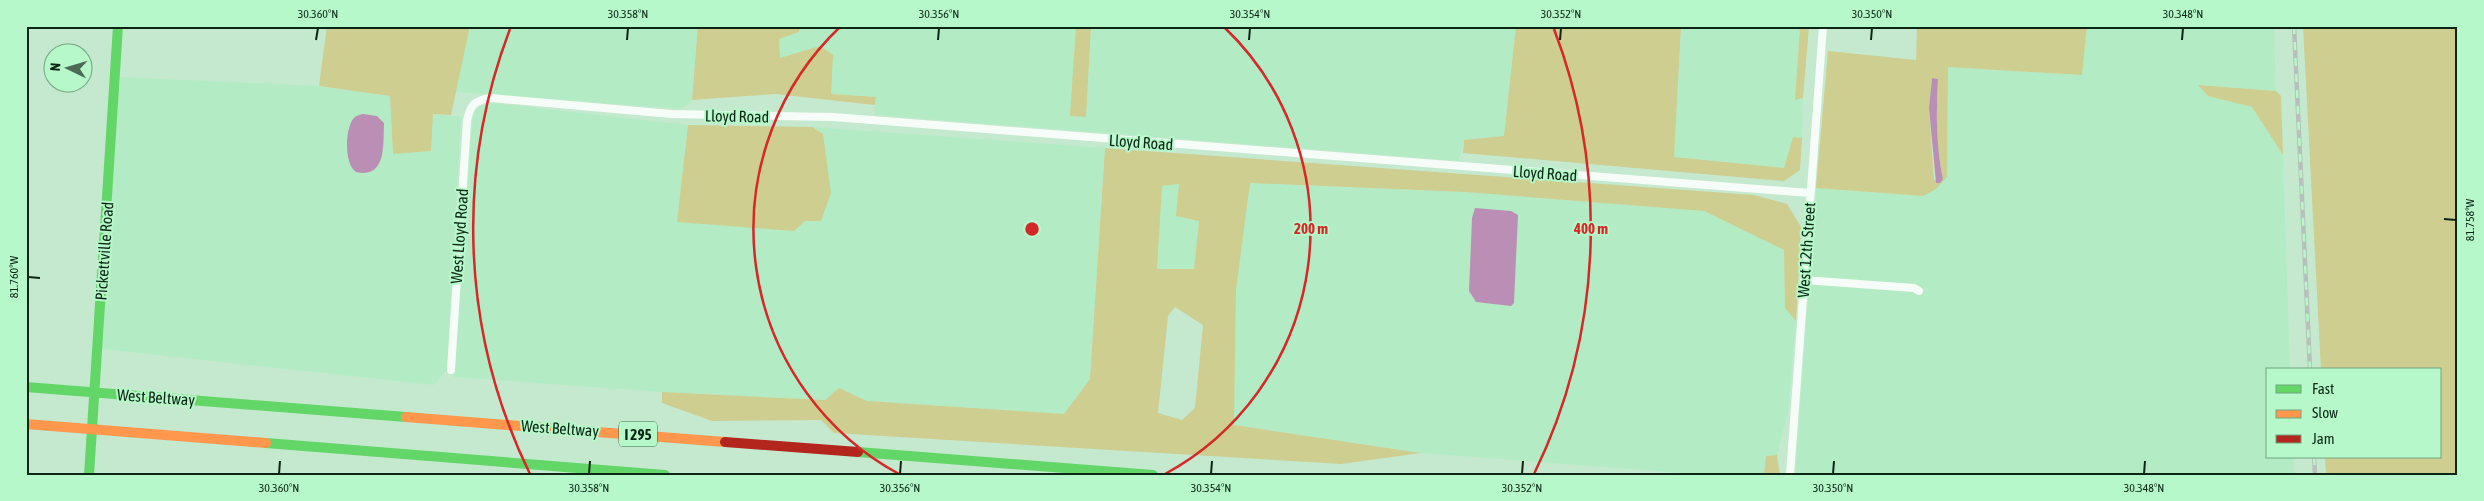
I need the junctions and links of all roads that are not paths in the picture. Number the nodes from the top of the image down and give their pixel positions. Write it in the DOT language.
graph roads {
  1 [pos="118,26"];
  2 [pos="1823,26"];
  3 [pos="473,103"];
  4 [pos="1810,193"];
  5 [pos="1804,280"];
  6 [pos="1919,291"];
  7 [pos="451,370"];
  8 [pos="26,387"];
  9 [pos="26,424"];
  10 [pos="89,475"];
  11 [pos="665,475"];
  12 [pos="1153,475"];
  13 [pos="1790,475"];
  1 -- 10 [label="main road, Pickettville Road"];
  2 -- 4 [label="street, West 12th Street"];
  3 -- 4 [label="street, Lloyd Road"];
  3 -- 7 [label="street, West Lloyd Road"];
  4 -- 5 [label="street, West 12th Street"];
  5 -- 6 [label="street"];
  5 -- 13 [label="street, West 12th Street"];
  8 -- 12 [label="main road, West Beltway / I 295"];
  9 -- 11 [label="main road"];
}
